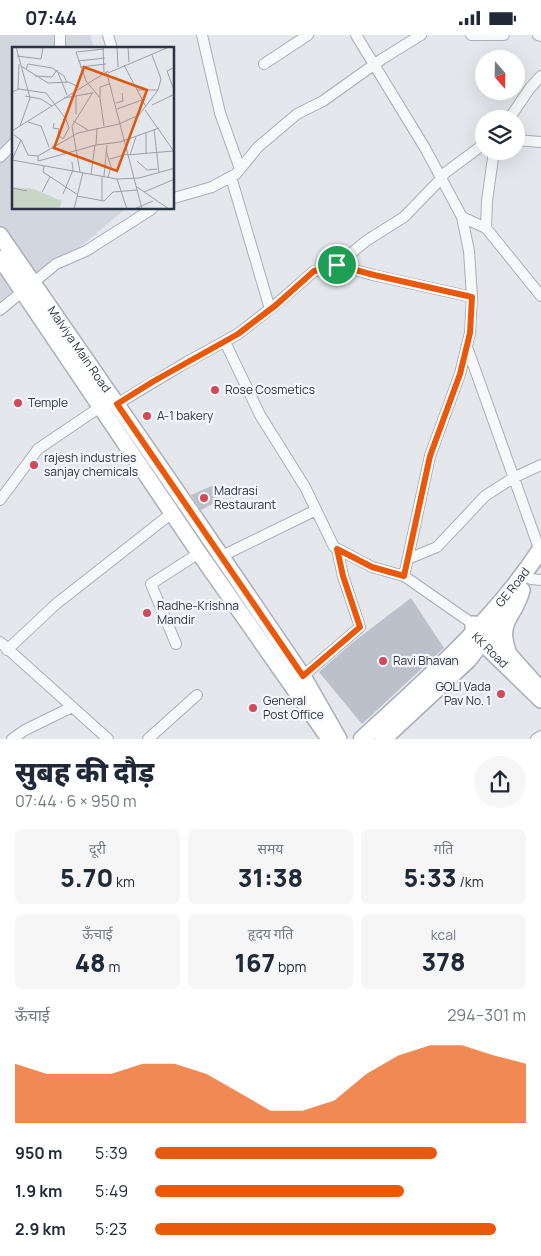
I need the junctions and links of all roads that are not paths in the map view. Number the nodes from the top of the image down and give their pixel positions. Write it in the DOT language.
graph roads {
  1 [pos="202,35"];
  2 [pos="308,35"];
  3 [pos="356,35"];
  4 [pos="421,35"];
  5 [pos="470,35"];
  6 [pos="504,35"];
  7 [pos="264,64"];
  8 [pos="374,65"];
  9 [pos="541,75"];
  10 [pos="515,110"];
  11 [pos="525,141"];
  12 [pos="541,142"];
  13 [pos="12,145"];
  14 [pos="475,151"];
  15 [pos="0,157"];
  16 [pos="493,160"];
  17 [pos="240,169"];
  18 [pos="232,177"];
  19 [pos="440,179"];
  20 [pos="175,198"];
  21 [pos="150,210"];
  22 [pos="462,217"];
  23 [pos="486,228"];
  24 [pos="0,235"];
  25 [pos="0,258"];
  26 [pos="337,265"];
  27 [pos="28,287"];
  28 [pos="541,296"];
  29 [pos="472,297"];
  30 [pos="270,309"];
  31 [pos="0,310"];
  32 [pos="225,342"];
  33 [pos="467,347"];
  34 [pos="114,401"];
  35 [pos="100,407"];
  36 [pos="541,465"];
  37 [pos="514,478"];
  38 [pos="0,500"];
  39 [pos="316,510"];
  40 [pos="172,513"];
  41 [pos="337,549"];
  42 [pos="200,553"];
  43 [pos="540,554"];
  44 [pos="222,556"];
  45 [pos="408,559"];
  46 [pos="404,576"];
  47 [pos="529,581"];
  48 [pos="480,632"];
  49 [pos="176,644"];
  50 [pos="4,646"];
  51 [pos="501,654"];
  52 [pos="457,670"];
  53 [pos="303,676"];
  54 [pos="541,690"];
  55 [pos="197,695"];
  56 [pos="541,700"];
  57 [pos="72,707"];
  58 [pos="408,715"];
  59 [pos="541,736"];
  60 [pos="12,739"];
  61 [pos="108,739"];
  62 [pos="148,739"];
  63 [pos="328,739"];
  64 [pos="340,739"];
  65 [pos="362,739"];
  66 [pos="382,739"];
  67 [pos="390,739"];
  68 [pos="536,739"];
  1 -- 17 [label="street"];
  2 -- 7 [label="street"];
  3 -- 8 [label="street"];
  4 -- 8 [label="street"];
  5 -- 6 [label="street"];
  8 -- 17 [label="street"];
  8 -- 19 [label="street"];
  9 -- 10 [label="street"];
  11 -- 12 [label="street"];
  13 -- 15 [label="street"];
  14 -- 19 [label="street"];
  16 -- 23 [label="street"];
  17 -- 18 [label="street"];
  18 -- 20 [label="street"];
  18 -- 30 [label="street"];
  19 -- 22 [label="street"];
  19 -- 26 [label="street"];
  21 -- 27 [label="street"];
  22 -- 23 [label="street"];
  22 -- 29 [label="street"];
  23 -- 28 [label="street"];
  24 -- 27 [label="street, Malviya Main Road"];
  25 -- 27 [label="street, Malviya Main Road"];
  26 -- 29 [label="street"];
  26 -- 30 [label="street"];
  27 -- 31 [label="street"];
  27 -- 34 [label="street, Malviya Main Road"];
  27 -- 35 [label="street, Malviya Main Road"];
  29 -- 33 [label="street"];
  30 -- 32 [label="street"];
  32 -- 34 [label="street"];
  32 -- 39 [label="street"];
  33 -- 37 [label="street"];
  33 -- 45 [label="street"];
  34 -- 35 [label="street"];
  34 -- 44 [label="street, Malviya Main Road"];
  35 -- 38 [label="street"];
  35 -- 40 [label="street, Malviya Main Road"];
  36 -- 37 [label="street"];
  37 -- 43 [label="street"];
  37 -- 45 [label="street"];
  39 -- 41 [label="street"];
  39 -- 44 [label="street"];
  40 -- 42 [label="street, Malviya Main Road"];
  40 -- 50 [label="street"];
  41 -- 46 [label="street"];
  41 -- 53 [label="street"];
  42 -- 49 [label="street"];
  42 -- 63 [label="street, Malviya Main Road"];
  43 -- 47 [label="main road, GE Road"];
  44 -- 53 [label="street, Malviya Main Road"];
  45 -- 46 [label="street"];
  46 -- 48 [label="street"];
  47 -- 48 [label="main road, GE Road"];
  47 -- 51 [label="street"];
  48 -- 51 [label="street, KK Road"];
  48 -- 52 [label="main road"];
  48 -- 65 [label="main road"];
  50 -- 57 [label="street"];
  51 -- 52 [label="street"];
  51 -- 54 [label="street, KK Road"];
  51 -- 56 [label="street, KK Road"];
  52 -- 58 [label="main road"];
  53 -- 64 [label="street, Malviya Main Road"];
  55 -- 62 [label="street"];
  57 -- 60 [label="street"];
  57 -- 61 [label="street"];
  58 -- 66 [label="main road"];
  58 -- 67 [label="street"];
  59 -- 68 [label="street"];
}
